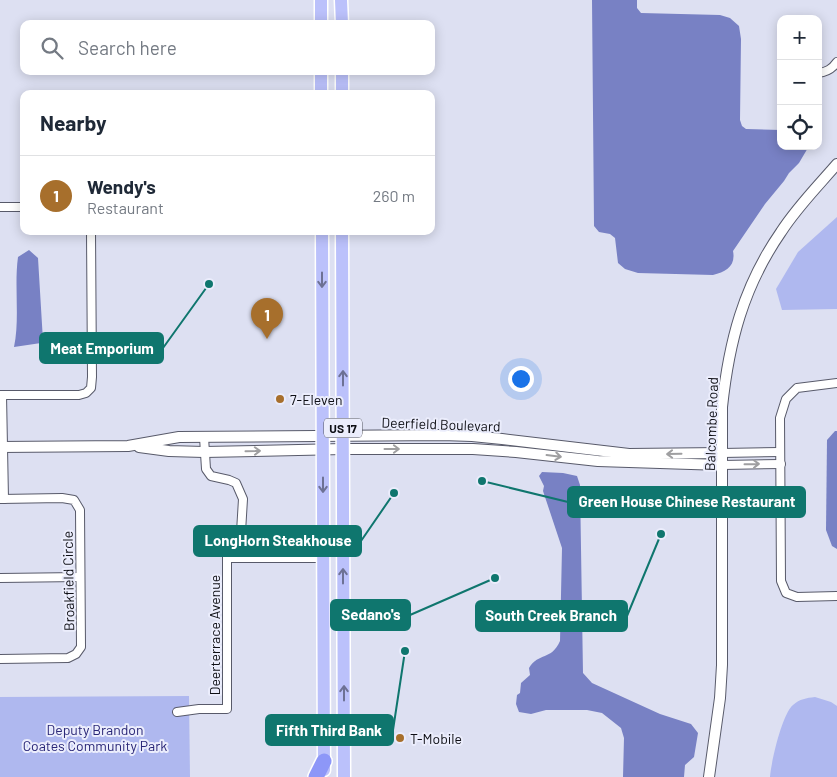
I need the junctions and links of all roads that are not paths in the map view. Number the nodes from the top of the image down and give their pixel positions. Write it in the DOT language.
graph roads {
  1 [pos="321,0"];
  2 [pos="342,0"];
  3 [pos="321,20"];
  4 [pos="342,20"];
  5 [pos="837,62"];
  6 [pos="822,72"];
  7 [pos="321,75"];
  8 [pos="342,75"];
  9 [pos="322,90"];
  10 [pos="342,90"];
  11 [pos="837,164"];
  12 [pos="0,207"];
  13 [pos="20,207"];
  14 [pos="91,235"];
  15 [pos="322,235"];
  16 [pos="342,235"];
  17 [pos="837,383"];
  18 [pos="1,395"];
  19 [pos="472,436"];
  20 [pos="204,437"];
  21 [pos="343,442"];
  22 [pos="323,443"];
  23 [pos="128,446"];
  24 [pos="2,447"];
  25 [pos="473,449"];
  26 [pos="204,452"];
  27 [pos="780,452"];
  28 [pos="722,453"];
  29 [pos="781,464"];
  30 [pos="722,465"];
  31 [pos="2,499"];
  32 [pos="227,558"];
  33 [pos="323,558"];
  34 [pos="80,577"];
  35 [pos="0,578"];
  36 [pos="323,596"];
  37 [pos="837,596"];
  38 [pos="344,624"];
  39 [pos="0,659"];
  40 [pos="177,712"];
  41 [pos="324,761"];
  42 [pos="316,777"];
  43 [pos="324,777"];
  44 [pos="344,777"];
  45 [pos="709,777"];
  1 -- 3 [label="main road"];
  2 -- 4 [label="main road"];
  5 -- 6 [label="street"];
  7 -- 9 [label="main road"];
  8 -- 10 [label="main road"];
  11 -- 28 [label="street, Balcombe Road"];
  12 -- 13 [label="street"];
  14 -- 18 [label="street"];
  15 -- 22 [label="main road, US 17, one-way"];
  21 -- 16 [label="main road, US 17, one-way"];
  17 -- 27 [label="street"];
  18 -- 24 [label="street, Broakfield Circle"];
  19 -- 21 [label="street, Deerfield Boulevard"];
  19 -- 25 [label="street"];
  28 -- 19 [label="street, Deerfield Boulevard, one-way"];
  20 -- 22 [label="street, Deerfield Boulevard"];
  20 -- 23 [label="street, Deerfield Boulevard"];
  20 -- 26 [label="street, Deerterrace Avenue"];
  21 -- 22 [label="street, Deerfield Boulevard"];
  21 -- 25 [label="street, Deerfield Boulevard, one-way"];
  38 -- 21 [label="main road, US 17, one-way"];
  26 -- 22 [label="street, Deerfield Boulevard, one-way"];
  22 -- 33 [label="main road, US 17, one-way"];
  23 -- 24 [label="street, Deerfield Boulevard"];
  23 -- 26 [label="street, Deerfield Boulevard"];
  24 -- 31 [label="street, Broakfield Circle"];
  25 -- 30 [label="street, Deerfield Boulevard, one-way"];
  26 -- 32 [label="street, Deerterrace Avenue"];
  27 -- 28 [label="street"];
  27 -- 29 [label="street"];
  28 -- 30 [label="street, Balcombe Road"];
  30 -- 29 [label="street, one-way"];
  29 -- 37 [label="street"];
  30 -- 45 [label="street, Balcombe Road"];
  31 -- 34 [label="street, Broakfield Circle"];
  32 -- 33 [label="street"];
  32 -- 40 [label="street, Deerterrace Avenue"];
  33 -- 36 [label="main road, US 17"];
  34 -- 35 [label="street"];
  34 -- 39 [label="street, Broakfield Circle"];
  36 -- 38 [label="main road"];
  36 -- 41 [label="main road, US 17"];
  44 -- 38 [label="main road, US 17, one-way"];
  41 -- 42 [label="highway"];
  41 -- 43 [label="main road, US 17"];
}
